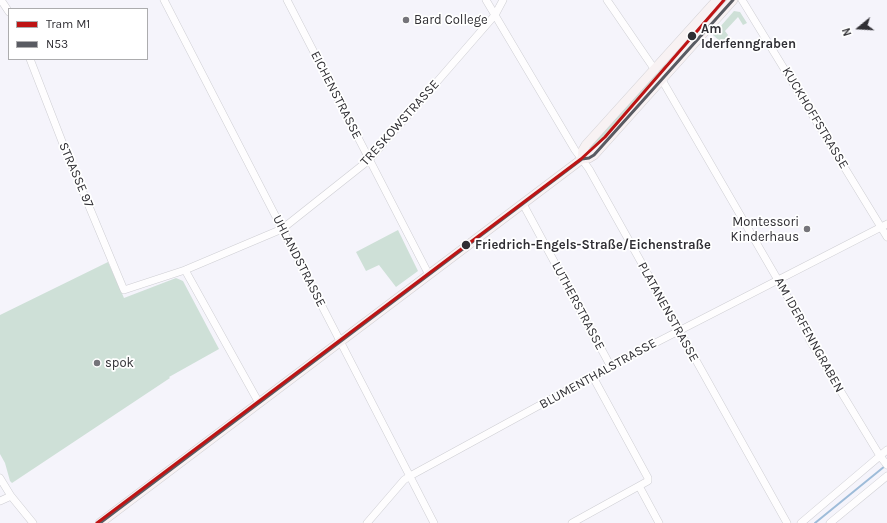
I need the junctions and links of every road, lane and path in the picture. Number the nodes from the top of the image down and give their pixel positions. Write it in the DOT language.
graph roads {
  1 [pos="1,0"];
  2 [pos="164,0"];
  3 [pos="288,0"];
  4 [pos="486,0"];
  5 [pos="503,0"];
  6 [pos="607,0"];
  7 [pos="716,0"];
  8 [pos="733,0"];
  9 [pos="742,0"];
  10 [pos="8,10"];
  11 [pos="496,15"];
  12 [pos="30,60"];
  13 [pos="655,70"];
  14 [pos="662,80"];
  15 [pos="582,159"];
  16 [pos="369,160"];
  17 [pos="523,204"];
  18 [pos="884,226"];
  19 [pos="282,229"];
  20 [pos="887,236"];
  21 [pos="185,270"];
  22 [pos="429,275"];
  23 [pos="778,279"];
  24 [pos="124,290"];
  25 [pos="678,331"];
  26 [pos="340,341"];
  27 [pos="611,367"];
  28 [pos="593,377"];
  29 [pos="259,403"];
  30 [pos="887,450"];
  31 [pos="884,461"];
  32 [pos="410,476"];
  33 [pos="887,476"];
  34 [pos="0,478"];
  35 [pos="639,486"];
  36 [pos="11,496"];
  37 [pos="0,501"];
  38 [pos="33,523"];
  39 [pos="100,523"];
  40 [pos="367,523"];
  41 [pos="434,523"];
  42 [pos="572,523"];
  43 [pos="659,523"];
  44 [pos="787,523"];
  45 [pos="801,523"];
  46 [pos="830,523"];
  1 -- 10 [label="street"];
  2 -- 19 [label="street, UHLANDSTRASSE"];
  3 -- 16 [label="street, EICHENSTRASSE"];
  4 -- 11 [label="street, PLATANENSTRASSE"];
  5 -- 11 [label="street, TRESKOWSTRASSE"];
  6 -- 13 [label="street"];
  7 -- 13 [label="main road"];
  8 -- 14 [label="main road"];
  9 -- 18 [label="street, KUCKHOFFSTRASSE"];
  11 -- 15 [label="street, PLATANENSTRASSE"];
  11 -- 16 [label="street, TRESKOWSTRASSE"];
  12 -- 24 [label="street, STRASSE 97"];
  13 -- 15 [label="main road"];
  14 -- 15 [label="main road"];
  14 -- 23 [label="street, AM IDERFENNGRABEN"];
  15 -- 17 [label="main road"];
  15 -- 25 [label="street, PLATANENSTRASSE"];
  16 -- 19 [label="street, TRESKOWSTRASSE"];
  16 -- 22 [label="street, EICHENSTRASSE"];
  17 -- 22 [label="main road"];
  17 -- 27 [label="street, LUTHERSTRASSE"];
  18 -- 20 [label="street, KUCKHOFFSTRASSE"];
  18 -- 23 [label="street, BLUMENTHALSTRASSE"];
  19 -- 21 [label="street, TRESKOWSTRASSE"];
  19 -- 26 [label="street, UHLANDSTRASSE"];
  21 -- 24 [label="street, TRESKOWSTRASSE"];
  21 -- 29 [label="street"];
  22 -- 26 [label="main road"];
  23 -- 25 [label="street, BLUMENTHALSTRASSE"];
  23 -- 31 [label="street, AM IDERFENNGRABEN"];
  25 -- 27 [label="street, BLUMENTHALSTRASSE"];
  25 -- 44 [label="street, PLATANENSTRASSE"];
  26 -- 29 [label="main road"];
  26 -- 32 [label="street, UHLANDSTRASSE"];
  27 -- 28 [label="street, BLUMENTHALSTRASSE"];
  28 -- 32 [label="street, BLUMENTHALSTRASSE"];
  28 -- 35 [label="street"];
  29 -- 39 [label="main road"];
  30 -- 31 [label="street"];
  31 -- 45 [label="street"];
  32 -- 40 [label="street, BLUMENTHALSTRASSE"];
  32 -- 41 [label="street, UHLANDSTRASSE"];
  33 -- 46 [label="street"];
  34 -- 36 [label="street"];
  35 -- 42 [label="street"];
  35 -- 43 [label="street"];
  36 -- 37 [label="street"];
  36 -- 38 [label="street"];
}
